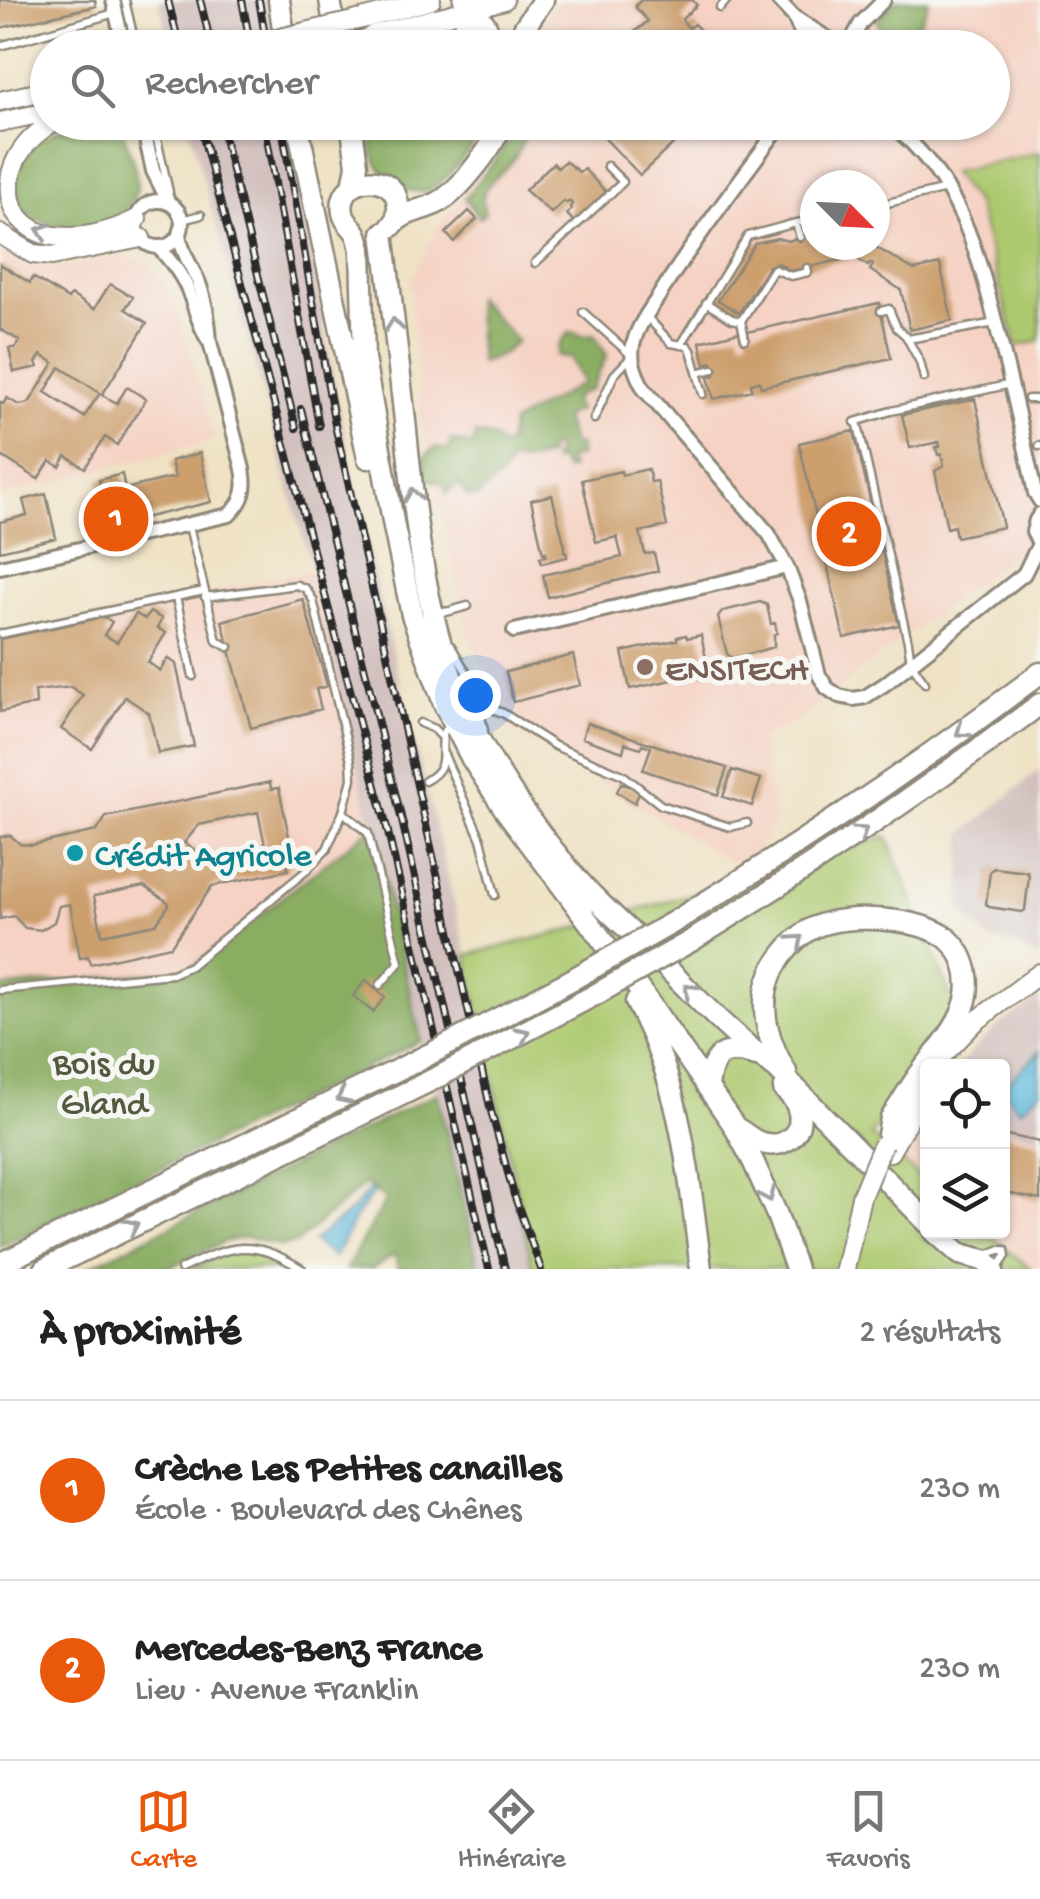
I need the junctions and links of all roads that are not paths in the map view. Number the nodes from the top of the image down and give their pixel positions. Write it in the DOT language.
graph roads {
  1 [pos="125,0"];
  2 [pos="279,0"];
  3 [pos="330,0"];
  4 [pos="343,0"];
  5 [pos="431,0"];
  6 [pos="504,0"];
  7 [pos="542,0"];
  8 [pos="726,0"];
  9 [pos="778,0"];
  10 [pos="884,0"];
  11 [pos="473,3"];
  12 [pos="115,6"];
  13 [pos="720,8"];
  14 [pos="794,17"];
  15 [pos="46,30"];
  16 [pos="132,30"];
  17 [pos="283,30"];
  18 [pos="334,30"];
  19 [pos="357,30"];
  20 [pos="369,30"];
  21 [pos="389,30"];
  22 [pos="465,30"];
  23 [pos="488,30"];
  24 [pos="523,30"];
  25 [pos="800,30"];
  26 [pos="810,30"];
  27 [pos="858,30"];
  28 [pos="30,36"];
  29 [pos="0,46"];
  30 [pos="30,94"];
  31 [pos="0,101"];
  32 [pos="30,116"];
  33 [pos="0,122"];
  34 [pos="30,138"];
  35 [pos="146,140"];
  36 [pos="157,140"];
  37 [pos="301,140"];
  38 [pos="354,140"];
  39 [pos="365,140"];
  40 [pos="482,140"];
  41 [pos="494,140"];
  42 [pos="770,140"];
  43 [pos="905,140"];
  44 [pos="607,166"];
  45 [pos="153,171"];
  46 [pos="353,186"];
  47 [pos="388,188"];
  48 [pos="947,189"];
  49 [pos="890,202"];
  50 [pos="169,203"];
  51 [pos="201,215"];
  52 [pos="182,220"];
  53 [pos="141,221"];
  54 [pos="800,222"];
  55 [pos="796,223"];
  56 [pos="390,226"];
  57 [pos="356,232"];
  58 [pos="0,234"];
  59 [pos="180,236"];
  60 [pos="800,237"];
  61 [pos="158,247"];
  62 [pos="535,263"];
  63 [pos="807,268"];
  64 [pos="706,303"];
  65 [pos="881,311"];
  66 [pos="583,312"];
  67 [pos="646,316"];
  68 [pos="742,321"];
  69 [pos="996,322"];
  70 [pos="745,339"];
  71 [pos="908,339"];
  72 [pos="210,342"];
  73 [pos="681,345"];
  74 [pos="632,356"];
  75 [pos="713,368"];
  76 [pos="697,373"];
  77 [pos="924,378"];
  78 [pos="1011,384"];
  79 [pos="702,394"];
  80 [pos="1028,399"];
  81 [pos="1040,401"];
  82 [pos="594,419"];
  83 [pos="1040,502"];
  84 [pos="1040,514"];
  85 [pos="189,525"];
  86 [pos="1039,544"];
  87 [pos="0,566"];
  88 [pos="786,567"];
  89 [pos="205,594"];
  90 [pos="176,597"];
  91 [pos="468,606"];
  92 [pos="422,612"];
  93 [pos="514,631"];
  94 [pos="0,634"];
  95 [pos="229,647"];
  96 [pos="911,663"];
  97 [pos="1040,673"];
  98 [pos="193,676"];
  99 [pos="926,682"];
  100 [pos="1040,704"];
  101 [pos="480,705"];
  102 [pos="420,722"];
  103 [pos="448,731"];
  104 [pos="444,755"];
  105 [pos="489,756"];
  106 [pos="424,780"];
  107 [pos="343,812"];
  108 [pos="747,823"];
  109 [pos="494,896"];
  110 [pos="602,938"];
  111 [pos="1040,973"];
  112 [pos="380,985"];
  113 [pos="1040,985"];
  114 [pos="0,990"];
  115 [pos="761,1058"];
  116 [pos="941,1059"];
  117 [pos="953,1059"];
  118 [pos="708,1086"];
  119 [pos="920,1089"];
  120 [pos="798,1090"];
  121 [pos="920,1101"];
  122 [pos="733,1124"];
  123 [pos="887,1144"];
  124 [pos="865,1200"];
  125 [pos="920,1215"];
  126 [pos="944,1239"];
  127 [pos="0,1264"];
  128 [pos="980,1265"];
  129 [pos="45,1269"];
  130 [pos="181,1269"];
  131 [pos="302,1269"];
  132 [pos="701,1269"];
  133 [pos="796,1269"];
  134 [pos="845,1269"];
  135 [pos="854,1269"];
  1 -- 16 [label="lane"];
  2 -- 17 [label="main road"];
  3 -- 18 [label="main road"];
  4 -- 19 [label="main road"];
  5 -- 20 [label="main road"];
  6 -- 11 [label="main road"];
  7 -- 24 [label="main road"];
  8 -- 13 [label="lane"];
  9 -- 14 [label="street"];
  10 -- 27 [label="street"];
  11 -- 21 [label="main road"];
  11 -- 22 [label="main road"];
  11 -- 23 [label="main road"];
  12 -- 15 [label="lane"];
  14 -- 25 [label="street"];
  14 -- 26 [label="street"];
  28 -- 29 [label="lane"];
  30 -- 31 [label="main road"];
  32 -- 33 [label="main road"];
  53 -- 34 [label="main road, one-way"];
  35 -- 45 [label="street"];
  36 -- 50 [label="lane"];
  37 -- 92 [label="main road"];
  38 -- 46 [label="main road"];
  39 -- 47 [label="main road"];
  40 -- 47 [label="main road"];
  41 -- 56 [label="main road"];
  42 -- 67 [label="street"];
  43 -- 48 [label="street"];
  44 -- 62 [label="lane"];
  45 -- 50 [label="street"];
  45 -- 53 [label="street"];
  46 -- 47 [label="main road"];
  46 -- 57 [label="main road"];
  47 -- 56 [label="main road"];
  48 -- 49 [label="lane"];
  48 -- 69 [label="street"];
  50 -- 52 [label="street"];
  50 -- 53 [label="street"];
  51 -- 52 [label="lane"];
  52 -- 59 [label="street"];
  53 -- 58 [label="main road"];
  53 -- 61 [label="street"];
  54 -- 55 [label="lane"];
  55 -- 60 [label="lane"];
  55 -- 64 [label="lane"];
  56 -- 57 [label="main road"];
  92 -- 56 [label="main road, one-way"];
  57 -- 92 [label="main road"];
  59 -- 61 [label="street"];
  59 -- 72 [label="street"];
  61 -- 72 [label="street"];
  63 -- 68 [label="lane"];
  64 -- 68 [label="lane"];
  64 -- 73 [label="lane"];
  65 -- 71 [label="lane"];
  66 -- 74 [label="lane"];
  67 -- 73 [label="lane"];
  67 -- 74 [label="street"];
  68 -- 70 [label="lane"];
  69 -- 71 [label="lane"];
  69 -- 78 [label="street"];
  71 -- 77 [label="lane"];
  72 -- 85 [label="street"];
  73 -- 76 [label="lane"];
  74 -- 82 [label="lane"];
  74 -- 88 [label="street"];
  75 -- 76 [label="lane"];
  76 -- 79 [label="lane"];
  78 -- 83 [label="street"];
  78 -- 96 [label="lane"];
  80 -- 81 [label="lane"];
  84 -- 86 [label="street"];
  85 -- 87 [label="street"];
  85 -- 89 [label="lane"];
  86 -- 96 [label="street"];
  88 -- 93 [label="street"];
  88 -- 96 [label="street"];
  89 -- 90 [label="lane"];
  89 -- 95 [label="lane"];
  89 -- 107 [label="lane"];
  90 -- 94 [label="lane"];
  90 -- 98 [label="lane"];
  91 -- 92 [label="lane"];
  92 -- 101 [label="lane"];
  92 -- 103 [label="main road"];
  92 -- 105 [label="main road"];
  96 -- 99 [label="lane"];
  97 -- 127 [label="main road, one-way, bridge"];
  129 -- 100 [label="main road, one-way, bridge"];
  101 -- 105 [label="lane"];
  101 -- 108 [label="lane"];
  102 -- 103 [label="lane"];
  103 -- 104 [label="lane"];
  103 -- 110 [label="main road"];
  104 -- 106 [label="lane"];
  104 -- 109 [label="lane"];
  115 -- 105 [label="main road, one-way"];
  107 -- 112 [label="lane"];
  107 -- 114 [label="lane"];
  110 -- 118 [label="main road"];
  110 -- 132 [label="main road"];
  111 -- 116 [label="main road"];
  113 -- 117 [label="main road"];
  115 -- 118 [label="main road"];
  115 -- 120 [label="main road"];
  115 -- 122 [label="main road"];
  118 -- 122 [label="main road"];
  119 -- 123 [label="main road"];
  120 -- 123 [label="main road, one-way"];
  120 -- 125 [label="main road"];
  121 -- 123 [label="main road"];
  122 -- 133 [label="main road, one-way"];
  123 -- 124 [label="main road, bridge"];
  124 -- 134 [label="main road"];
  124 -- 135 [label="main road"];
  126 -- 128 [label="main road"];
  130 -- 131 [label="lane"];
}
